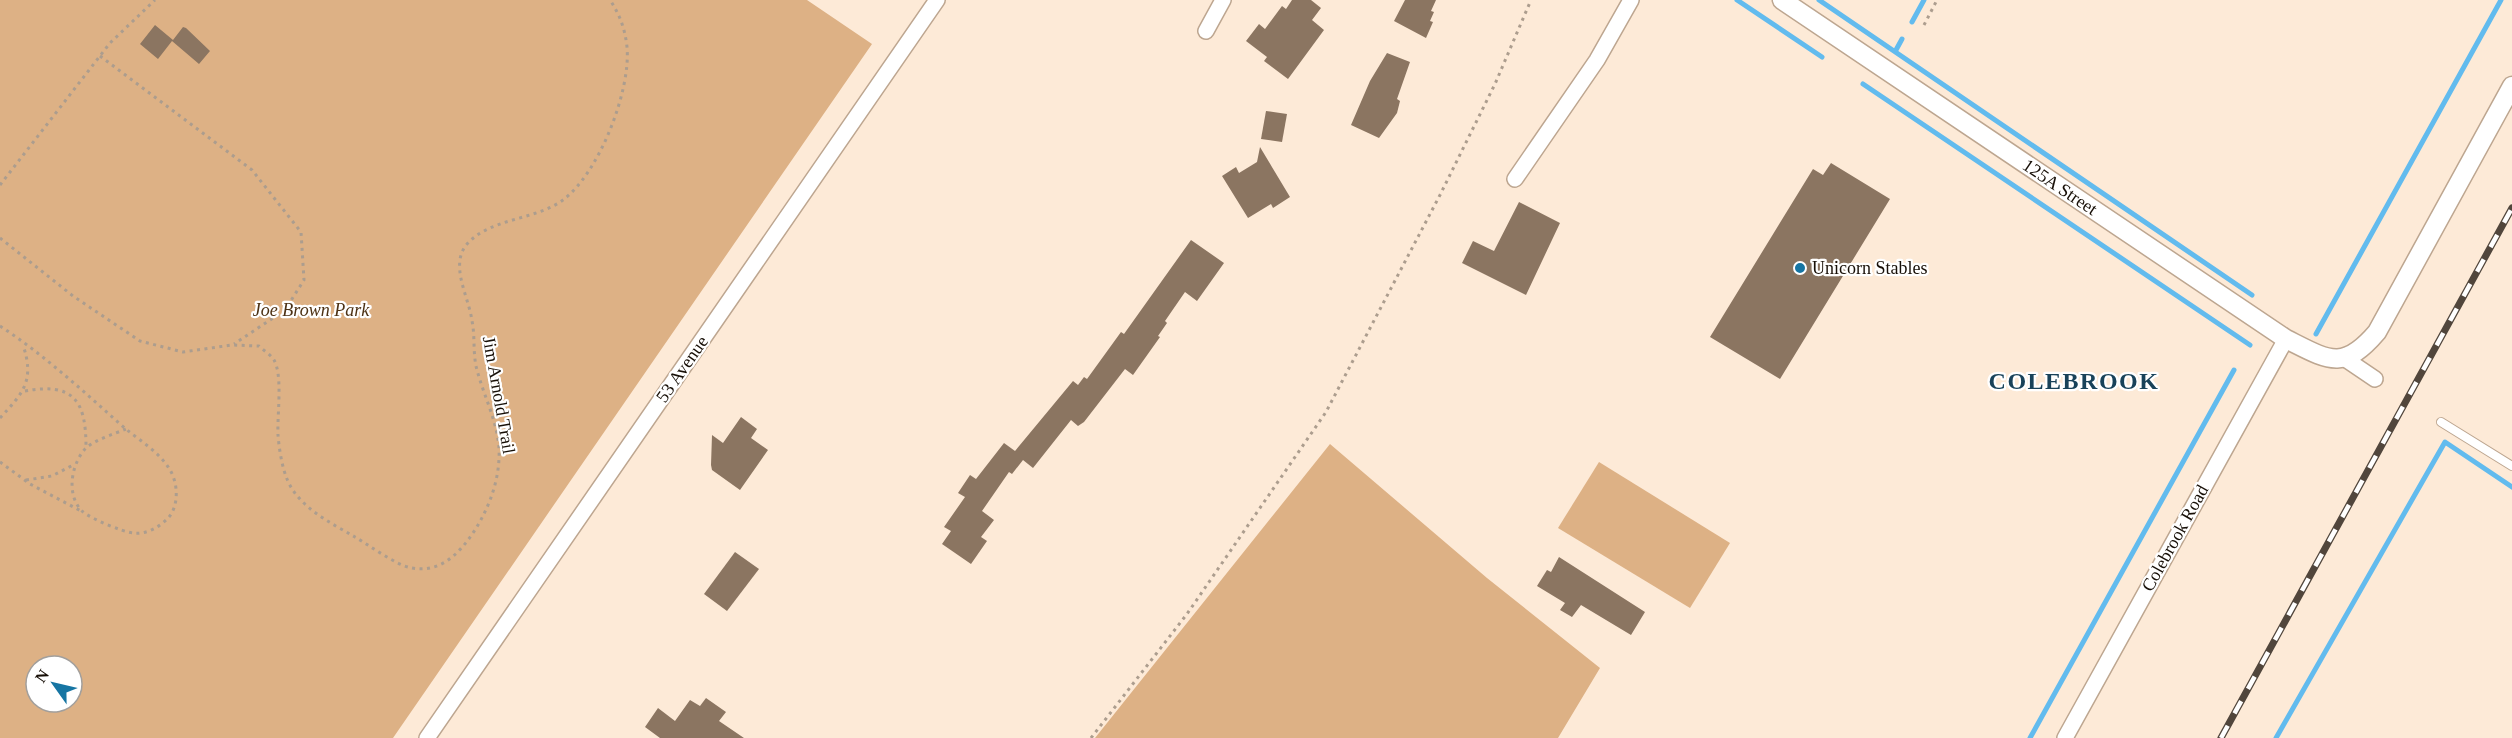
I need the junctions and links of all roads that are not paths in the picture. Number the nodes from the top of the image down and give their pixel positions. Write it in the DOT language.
graph roads {
  1 [pos="937,0"];
  2 [pos="1223,0"];
  3 [pos="1631,0"];
  4 [pos="1782,0"];
  5 [pos="1206,31"];
  6 [pos="2512,86"];
  7 [pos="1515,179"];
  8 [pos="2286,339"];
  9 [pos="2344,358"];
  10 [pos="2376,379"];
  11 [pos="2441,422"];
  12 [pos="2512,466"];
  13 [pos="427,738"];
  14 [pos="2064,738"];
  1 -- 13 [label="street, 53 Avenue"];
  2 -- 5 [label="street"];
  3 -- 7 [label="street"];
  4 -- 8 [label="street, 125A Street"];
  6 -- 9 [label="street"];
  8 -- 9 [label="street, 125A Street"];
  8 -- 14 [label="street, Colebrook Road"];
  9 -- 10 [label="street, 125A Street"];
  11 -- 12 [label="lane"];
}
